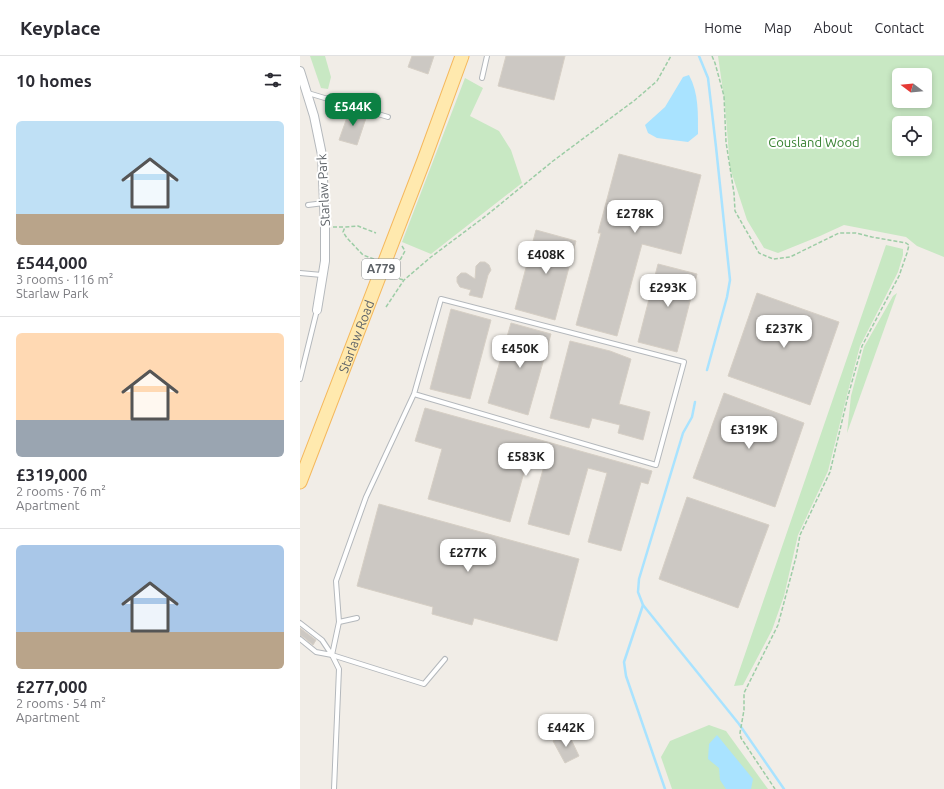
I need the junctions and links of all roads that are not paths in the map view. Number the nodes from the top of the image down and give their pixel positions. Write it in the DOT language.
graph roads {
  1 [pos="462,56"];
  2 [pos="488,56"];
  3 [pos="300,71"];
  4 [pos="482,78"];
  5 [pos="307,93"];
  6 [pos="388,117"];
  7 [pos="325,202"];
  8 [pos="308,205"];
  9 [pos="300,273"];
  10 [pos="323,275"];
  11 [pos="317,310"];
  12 [pos="300,380"];
  13 [pos="414,394"];
  14 [pos="300,482"];
  15 [pos="357,618"];
  16 [pos="340,622"];
  17 [pos="300,623"];
  18 [pos="300,639"];
  19 [pos="332,655"];
  20 [pos="445,659"];
  21 [pos="334,789"];
  1 -- 14 [label="main road, Starlaw Road / A779"];
  2 -- 4 [label="lane"];
  3 -- 5 [label="street, Starlaw Park"];
  5 -- 6 [label="lane"];
  5 -- 7 [label="street, Starlaw Park"];
  7 -- 8 [label="lane"];
  7 -- 10 [label="street, Starlaw Park"];
  9 -- 10 [label="lane"];
  10 -- 11 [label="street, Starlaw Park"];
  11 -- 12 [label="lane"];
  13 -- 13 [label="lane"];
  13 -- 16 [label="lane"];
  15 -- 16 [label="lane"];
  16 -- 19 [label="lane"];
  17 -- 19 [label="lane"];
  18 -- 19 [label="lane"];
  19 -- 20 [label="lane"];
  19 -- 21 [label="lane"];
}
